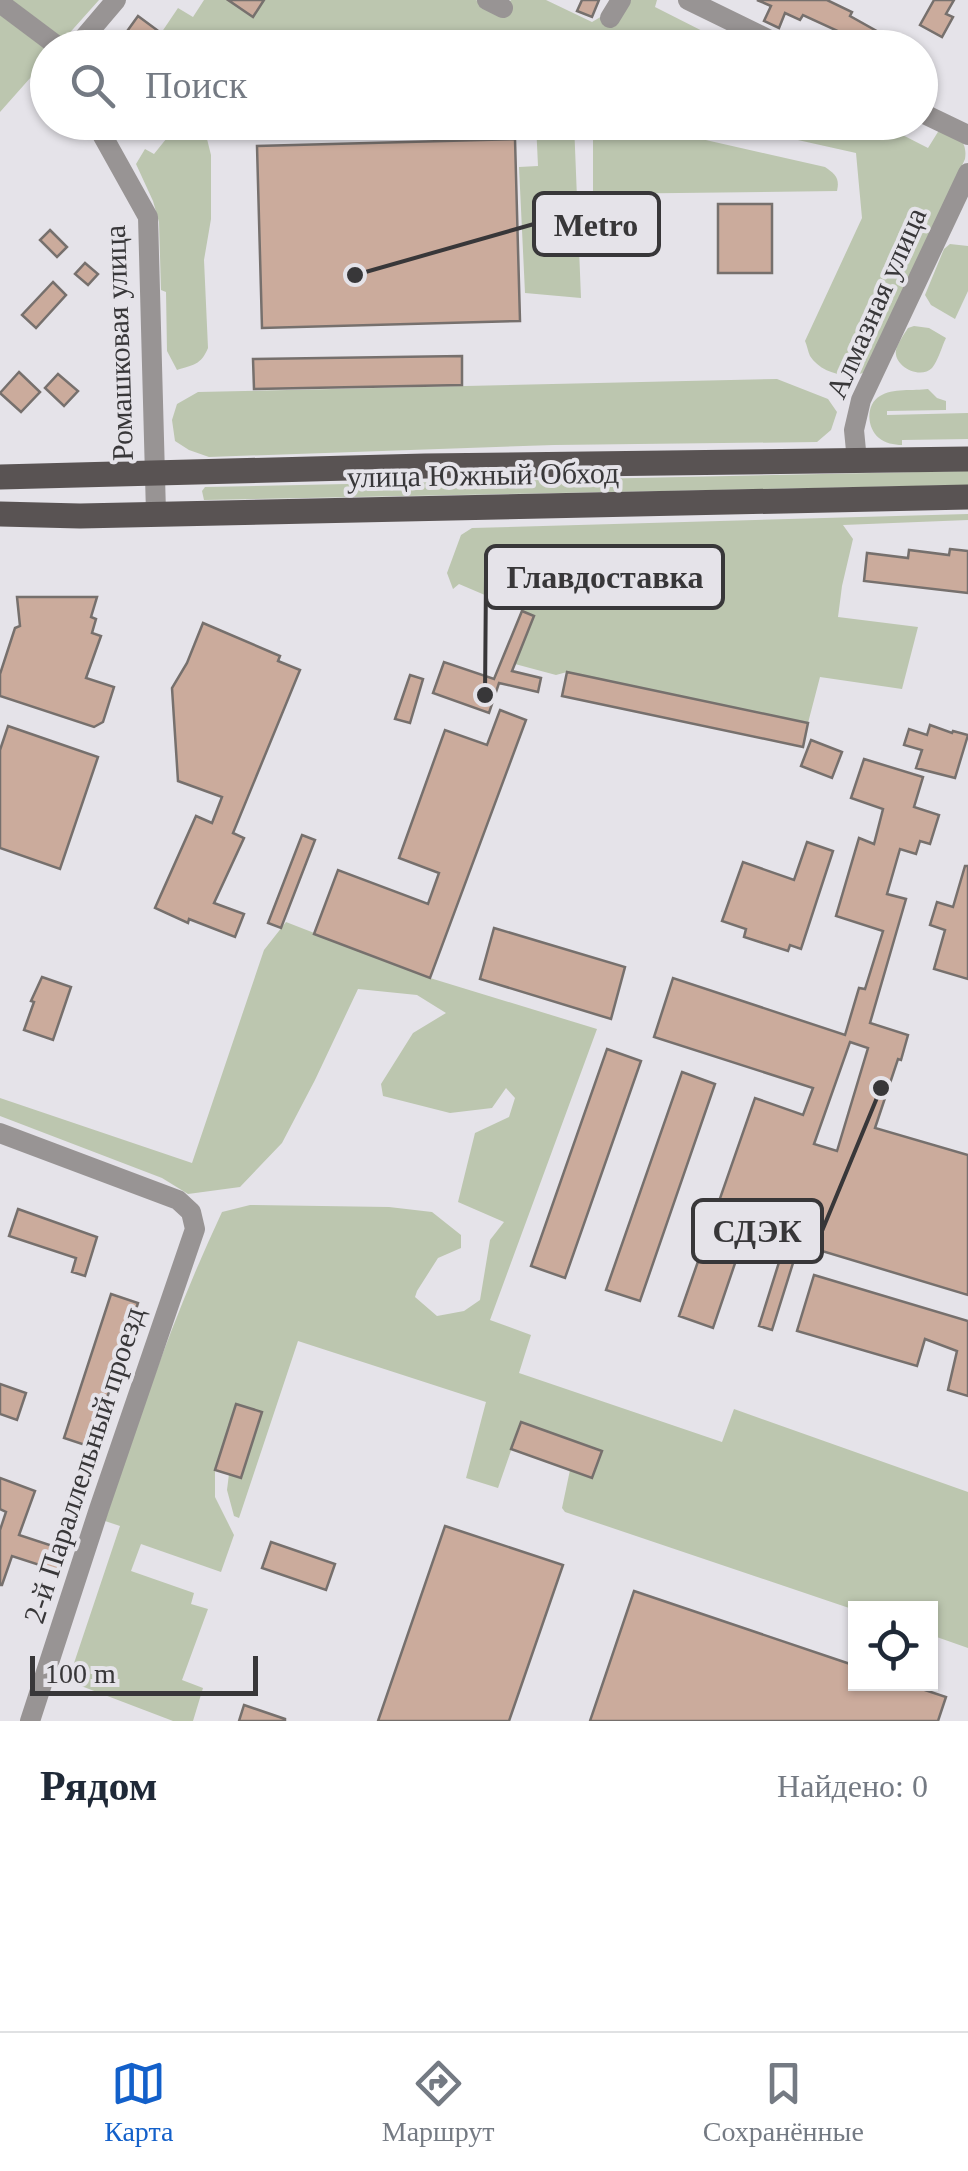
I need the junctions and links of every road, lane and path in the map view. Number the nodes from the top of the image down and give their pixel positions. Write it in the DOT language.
graph roads {
  1 [pos="116,0"];
  2 [pos="688,0"];
  3 [pos="0,4"];
  4 [pos="35,30"];
  5 [pos="90,30"];
  6 [pos="749,30"];
  7 [pos="938,121"];
  8 [pos="968,135"];
  9 [pos="105,140"];
  10 [pos="968,173"];
  11 [pos="968,459"];
  12 [pos="857,461"];
  13 [pos="154,472"];
  14 [pos="0,477"];
  15 [pos="968,497"];
  16 [pos="156,513"];
  17 [pos="0,514"];
  18 [pos="0,1132"];
  19 [pos="30,1721"];
  1 -- 5 [label="street"];
  2 -- 6 [label="street"];
  3 -- 4 [label="street"];
  7 -- 8 [label="street"];
  9 -- 13 [label="street, Ромашковая улица"];
  10 -- 12 [label="street, Алмазная улица"];
  11 -- 12 [label="main road, улица Южный Обход"];
  12 -- 13 [label="main road, улица Южный Обход"];
  13 -- 14 [label="main road, улица Южный Обход"];
  13 -- 16 [label="street, Ромашковая улица"];
  15 -- 16 [label="main road, улица Южный Обход"];
  16 -- 17 [label="main road, улица Южный Обход"];
  18 -- 19 [label="street, 2-й Параллельный проезд"];
}
